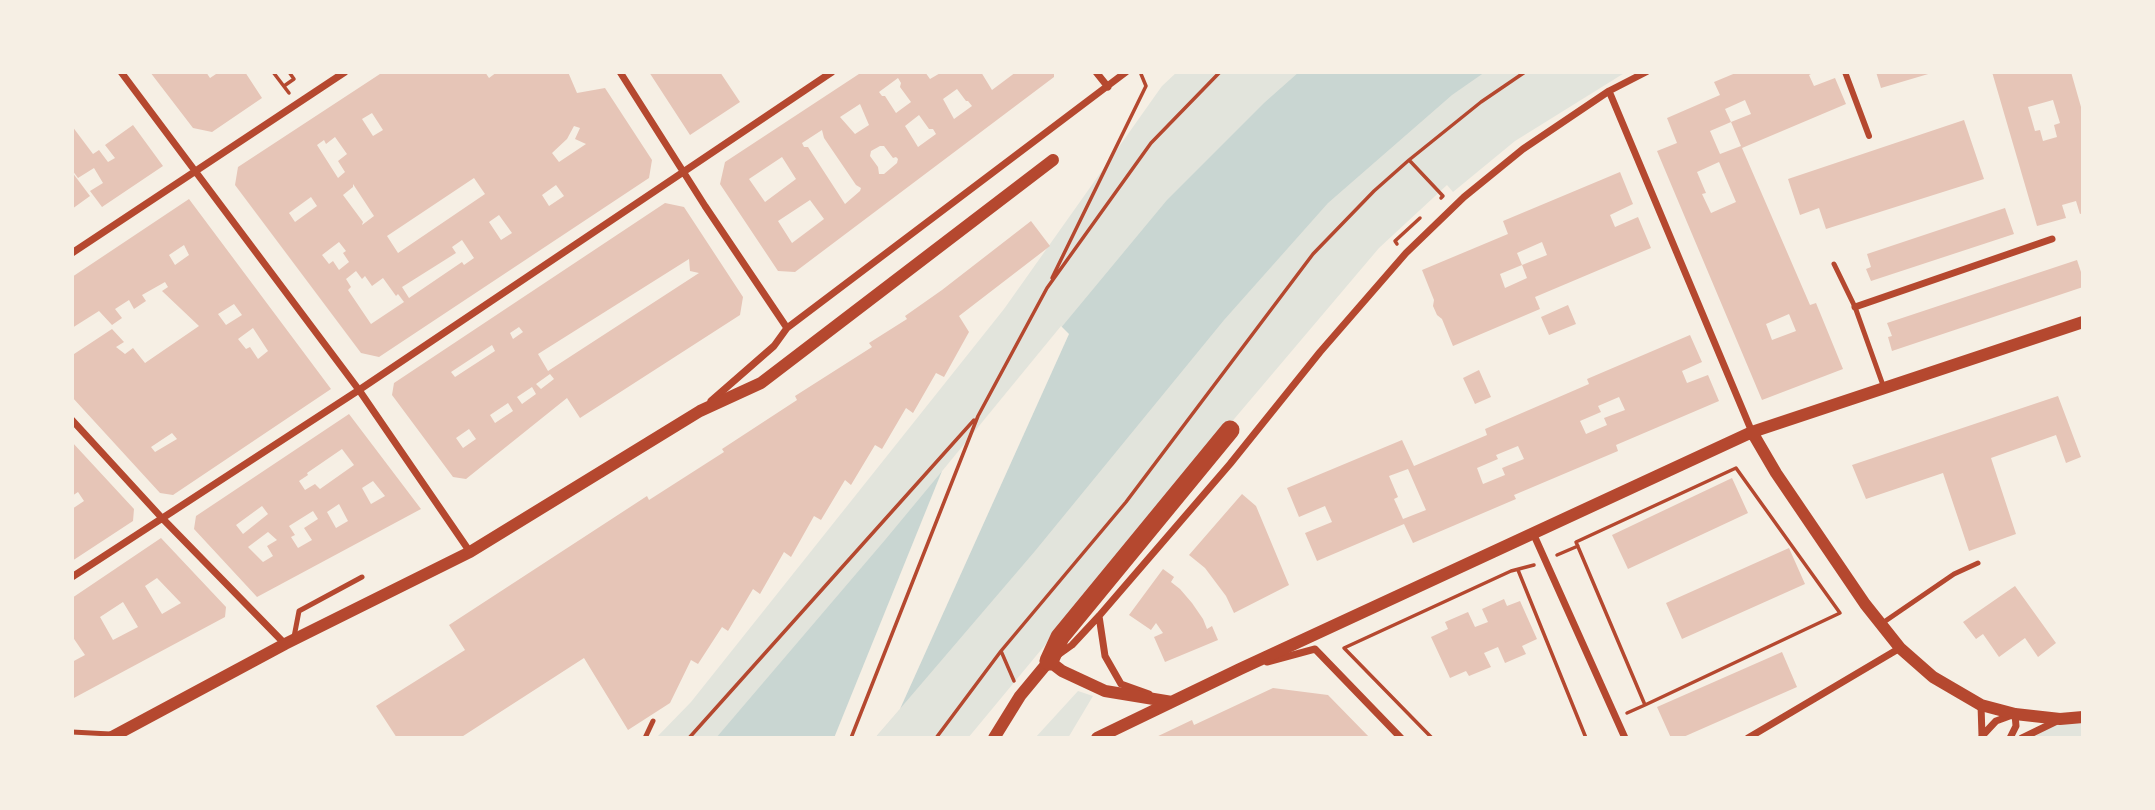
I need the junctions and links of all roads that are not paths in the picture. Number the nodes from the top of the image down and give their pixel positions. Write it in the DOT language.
graph roads {
  1 [pos="121,72"];
  2 [pos="345,72"];
  3 [pos="620,72"];
  4 [pos="832,72"];
  5 [pos="1096,72"];
  6 [pos="1126,72"];
  7 [pos="1646,72"];
  8 [pos="1845,72"];
  9 [pos="1108,88"];
  10 [pos="1609,91"];
  11 [pos="1868,136"];
  12 [pos="1053,160"];
  13 [pos="196,170"];
  14 [pos="684,172"];
  15 [pos="2052,239"];
  16 [pos="72,253"];
  17 [pos="1834,264"];
  18 [pos="1855,307"];
  19 [pos="2083,322"];
  20 [pos="787,328"];
  21 [pos="1884,388"];
  22 [pos="359,390"];
  23 [pos="701,411"];
  24 [pos="72,420"];
  25 [pos="1230,430"];
  26 [pos="1752,432"];
  27 [pos="161,517"];
  28 [pos="1533,533"];
  29 [pos="470,552"];
  30 [pos="1978,563"];
  31 [pos="72,577"];
  32 [pos="362,577"];
  33 [pos="1099,616"];
  34 [pos="1881,624"];
  35 [pos="289,642"];
  36 [pos="1900,648"];
  37 [pos="1049,661"];
  38 [pos="1240,669"];
  39 [pos="1173,702"];
  40 [pos="1981,705"];
  41 [pos="2015,714"];
  42 [pos="2083,717"];
  43 [pos="2060,719"];
  44 [pos="653,721"];
  45 [pos="72,732"];
  46 [pos="113,736"];
  47 [pos="1981,737"];
  48 [pos="645,738"];
  49 [pos="994,738"];
  50 [pos="1097,738"];
  51 [pos="1401,738"];
  52 [pos="1625,738"];
  53 [pos="1748,738"];
  54 [pos="2010,738"];
  55 [pos="2022,738"];
  1 -- 13 [label="street"];
  2 -- 13 [label="street"];
  3 -- 14 [label="street"];
  4 -- 14 [label="street"];
  5 -- 9 [label="street"];
  6 -- 9 [label="street"];
  7 -- 10 [label="street"];
  8 -- 11 [label="street"];
  9 -- 20 [label="street"];
  10 -- 26 [label="street"];
  10 -- 33 [label="street"];
  12 -- 23 [label="street"];
  13 -- 16 [label="street"];
  13 -- 22 [label="street"];
  14 -- 20 [label="street"];
  14 -- 22 [label="street"];
  15 -- 18 [label="street"];
  17 -- 18 [label="lane"];
  18 -- 21 [label="lane"];
  19 -- 21 [label="street"];
  20 -- 23 [label="street"];
  21 -- 26 [label="street"];
  22 -- 27 [label="street"];
  22 -- 29 [label="street"];
  23 -- 29 [label="street"];
  24 -- 27 [label="street"];
  25 -- 37 [label="highway"];
  26 -- 28 [label="street"];
  26 -- 34 [label="street"];
  27 -- 31 [label="street"];
  27 -- 35 [label="street"];
  28 -- 38 [label="street"];
  28 -- 52 [label="street"];
  29 -- 35 [label="street"];
  30 -- 34 [label="lane"];
  32 -- 35 [label="lane"];
  33 -- 37 [label="street"];
  33 -- 39 [label="street"];
  34 -- 36 [label="street"];
  35 -- 46 [label="street"];
  36 -- 40 [label="street"];
  36 -- 53 [label="street"];
  37 -- 39 [label="street"];
  37 -- 49 [label="street"];
  38 -- 39 [label="street"];
  38 -- 51 [label="street"];
  39 -- 50 [label="street"];
  40 -- 41 [label="street"];
  40 -- 47 [label="street"];
  41 -- 43 [label="street"];
  41 -- 47 [label="street"];
  41 -- 54 [label="street"];
  42 -- 43 [label="street"];
  43 -- 55 [label="street"];
  44 -- 48 [label="lane"];
  45 -- 46 [label="lane"];
}
